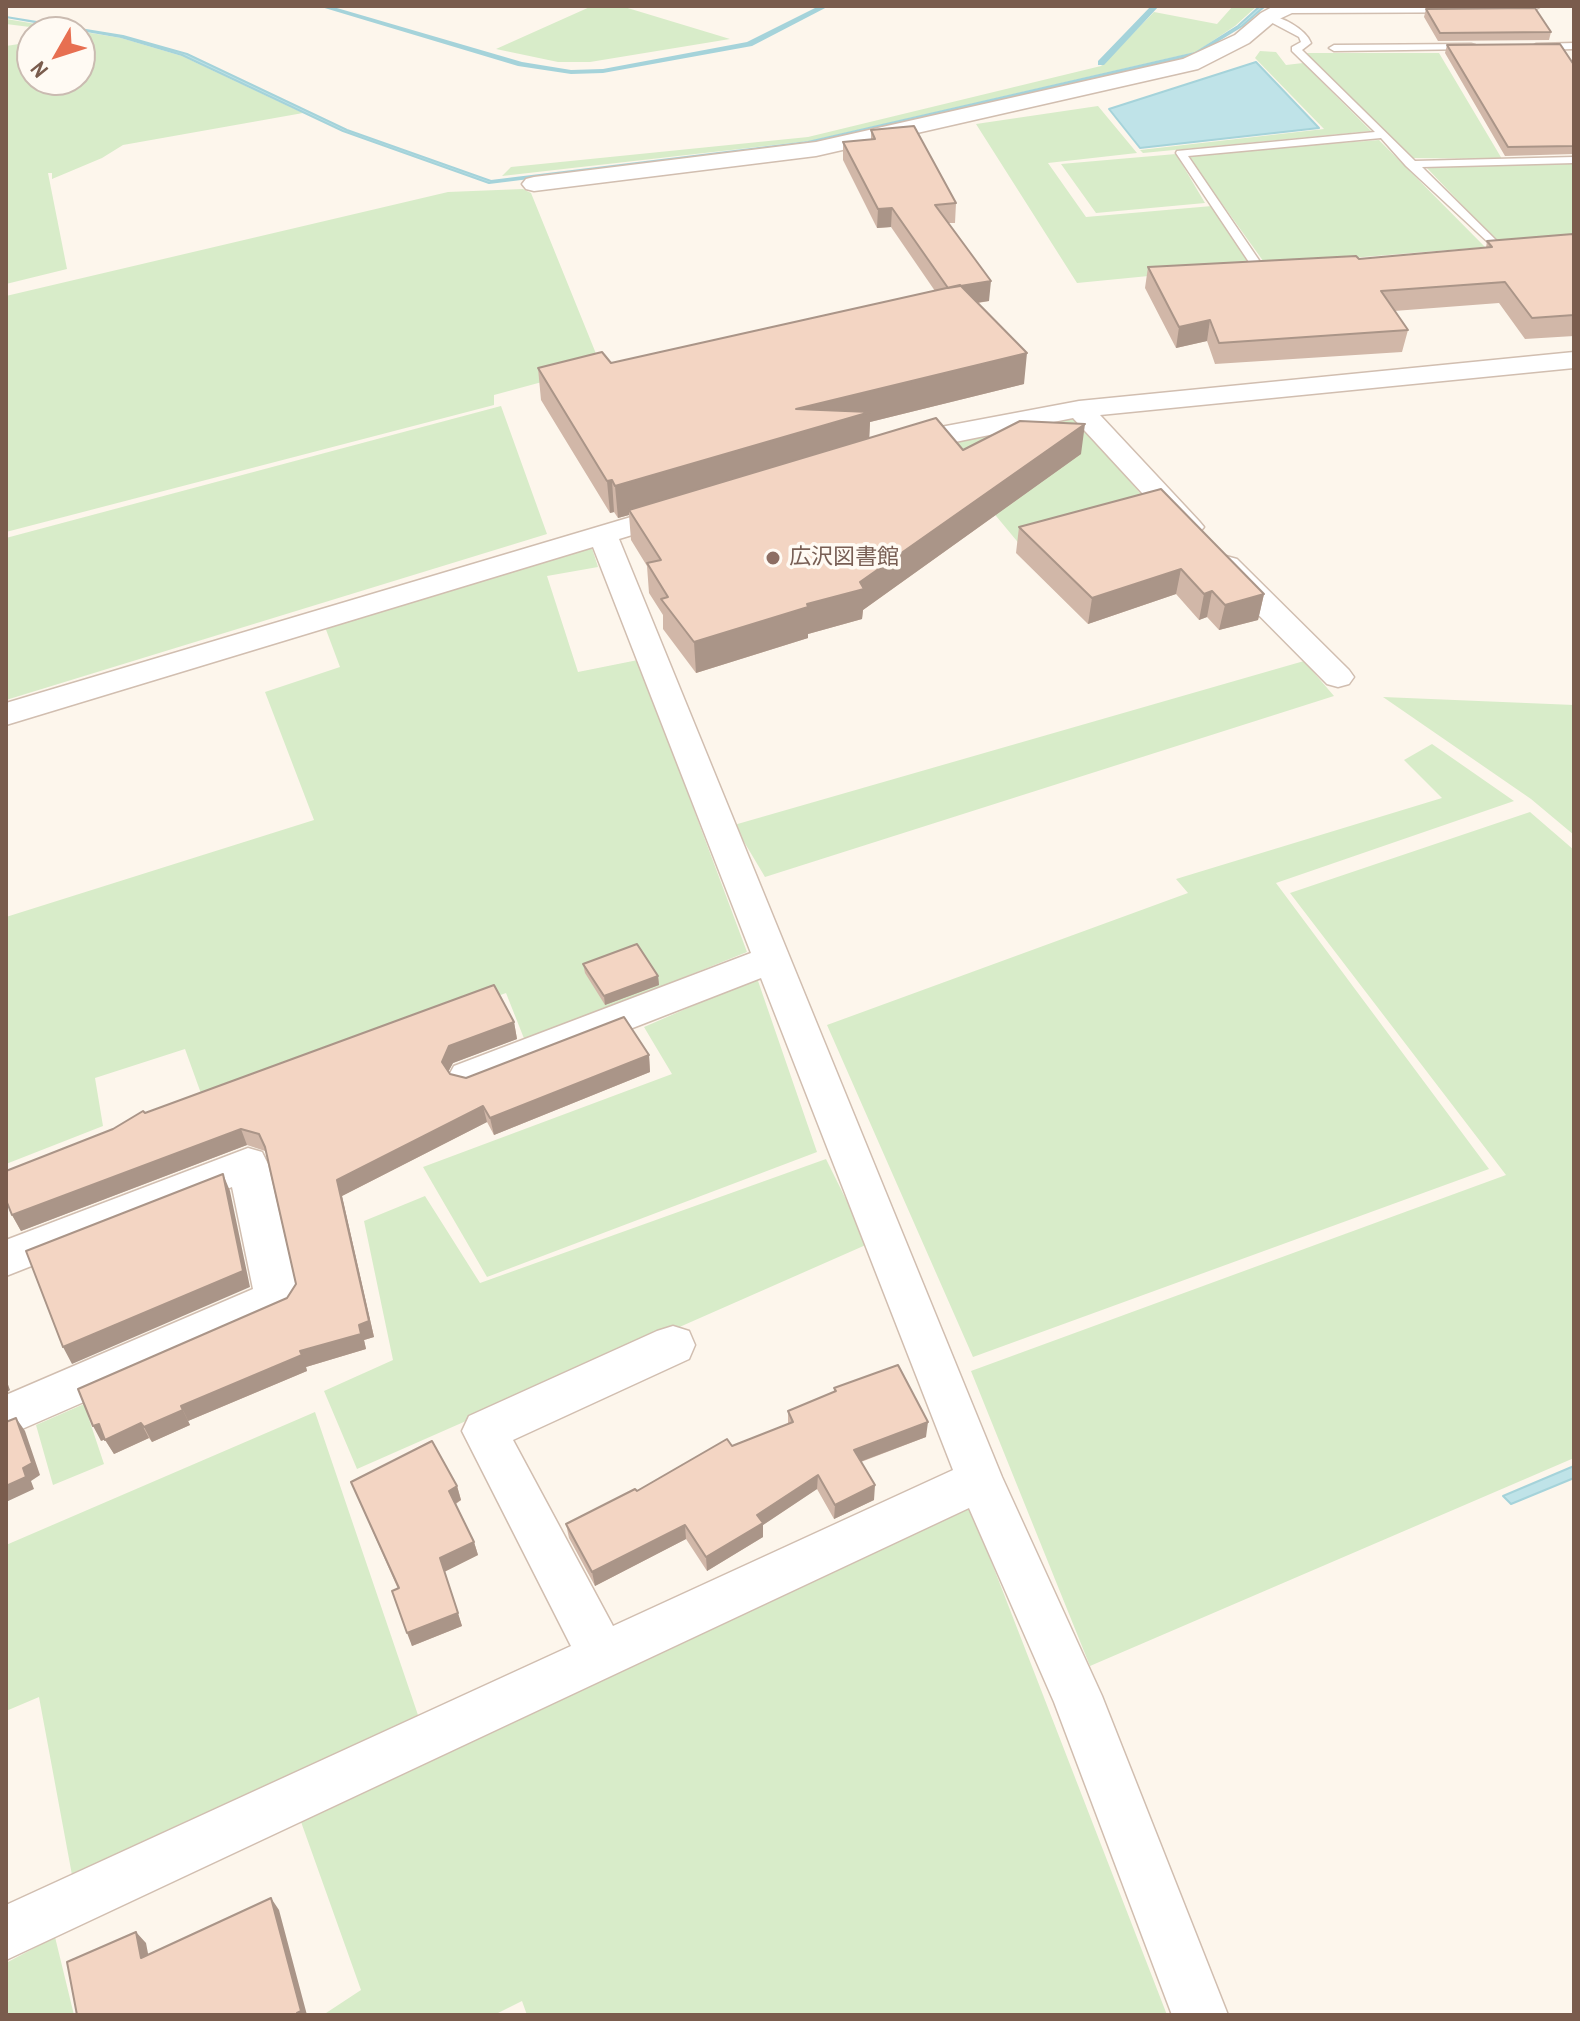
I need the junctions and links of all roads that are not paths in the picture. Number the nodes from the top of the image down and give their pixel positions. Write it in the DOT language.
graph roads {
  1 [pos="1531,6"];
  2 [pos="1268,17"];
  3 [pos="1485,47"];
  4 [pos="1531,47"];
  5 [pos="1334,48"];
  6 [pos="1568,49"];
  7 [pos="1382,135"];
  8 [pos="1574,160"];
  9 [pos="1410,164"];
  10 [pos="534,184"];
  11 [pos="1516,253"];
  12 [pos="1259,269"];
  13 [pos="1574,360"];
  14 [pos="1079,409"];
  15 [pos="871,455"];
  16 [pos="707,504"];
  17 [pos="603,535"];
  18 [pos="1338,677"];
  19 [pos="6,714"];
  20 [pos="773,959"];
  21 [pos="468,1077"];
  22 [pos="6,1258"];
  23 [pos="673,1345"];
  24 [pos="6,1416"];
  25 [pos="980,1480"];
  26 [pos="602,1656"];
  27 [pos="6,1933"];
  28 [pos="1200,2015"];
  1 -- 2 [label="street"];
  2 -- 7 [label="lane"];
  2 -- 10 [label="street"];
  3 -- 5 [label="lane"];
  4 -- 6 [label="lane"];
  7 -- 9 [label="lane"];
  7 -- 12 [label="lane"];
  8 -- 9 [label="lane"];
  9 -- 11 [label="lane"];
  13 -- 14 [label="street"];
  14 -- 15 [label="street"];
  14 -- 18 [label="street"];
  16 -- 17 [label="street"];
  17 -- 19 [label="street"];
  17 -- 20 [label="street"];
  20 -- 21 [label="street"];
  20 -- 25 [label="street"];
  22 -- 24 [label="street"];
  23 -- 26 [label="street"];
  25 -- 26 [label="street"];
  25 -- 28 [label="street"];
  26 -- 27 [label="street"];
}
